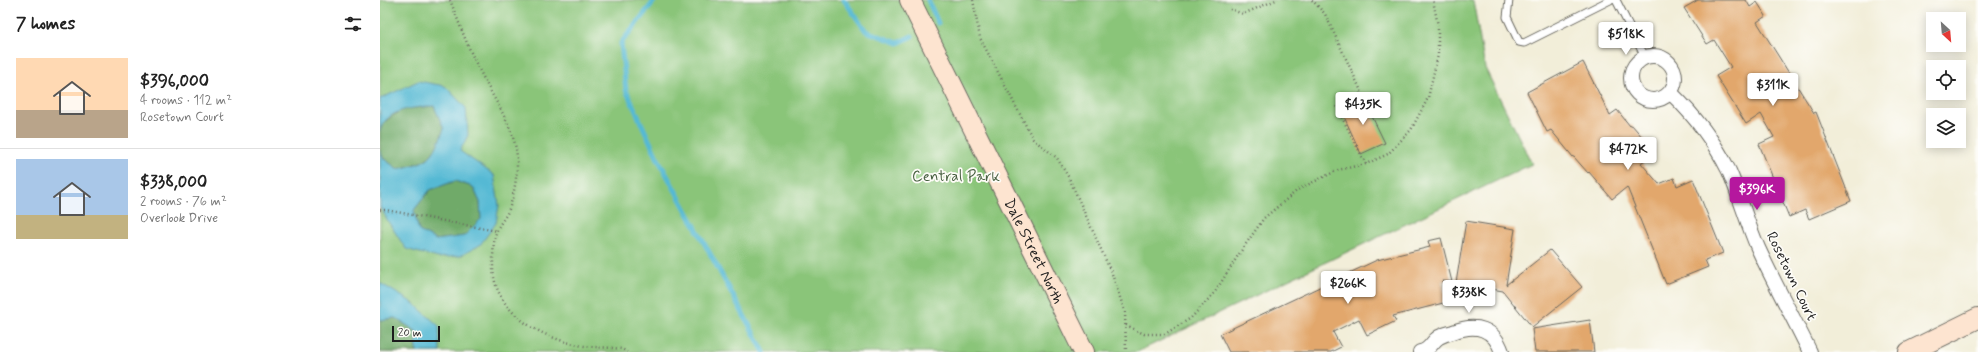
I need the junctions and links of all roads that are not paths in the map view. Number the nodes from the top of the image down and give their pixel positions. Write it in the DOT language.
graph roads {
  1 [pos="910,0"];
  2 [pos="1509,0"];
  3 [pos="1610,0"];
  4 [pos="1616,0"];
  5 [pos="1645,57"];
  6 [pos="1671,93"];
  7 [pos="1978,318"];
  8 [pos="1084,352"];
  9 [pos="1424,352"];
  10 [pos="1502,352"];
  11 [pos="1810,352"];
  12 [pos="1909,352"];
  1 -- 8 [label="main road, Dale Street North"];
  2 -- 3 [label="lane"];
  4 -- 5 [label="lane"];
  5 -- 6 [label="street"];
  5 -- 6 [label="street"];
  6 -- 11 [label="street, Rosetown Court"];
  7 -- 12 [label="main road"];
  9 -- 10 [label="street"];
}
